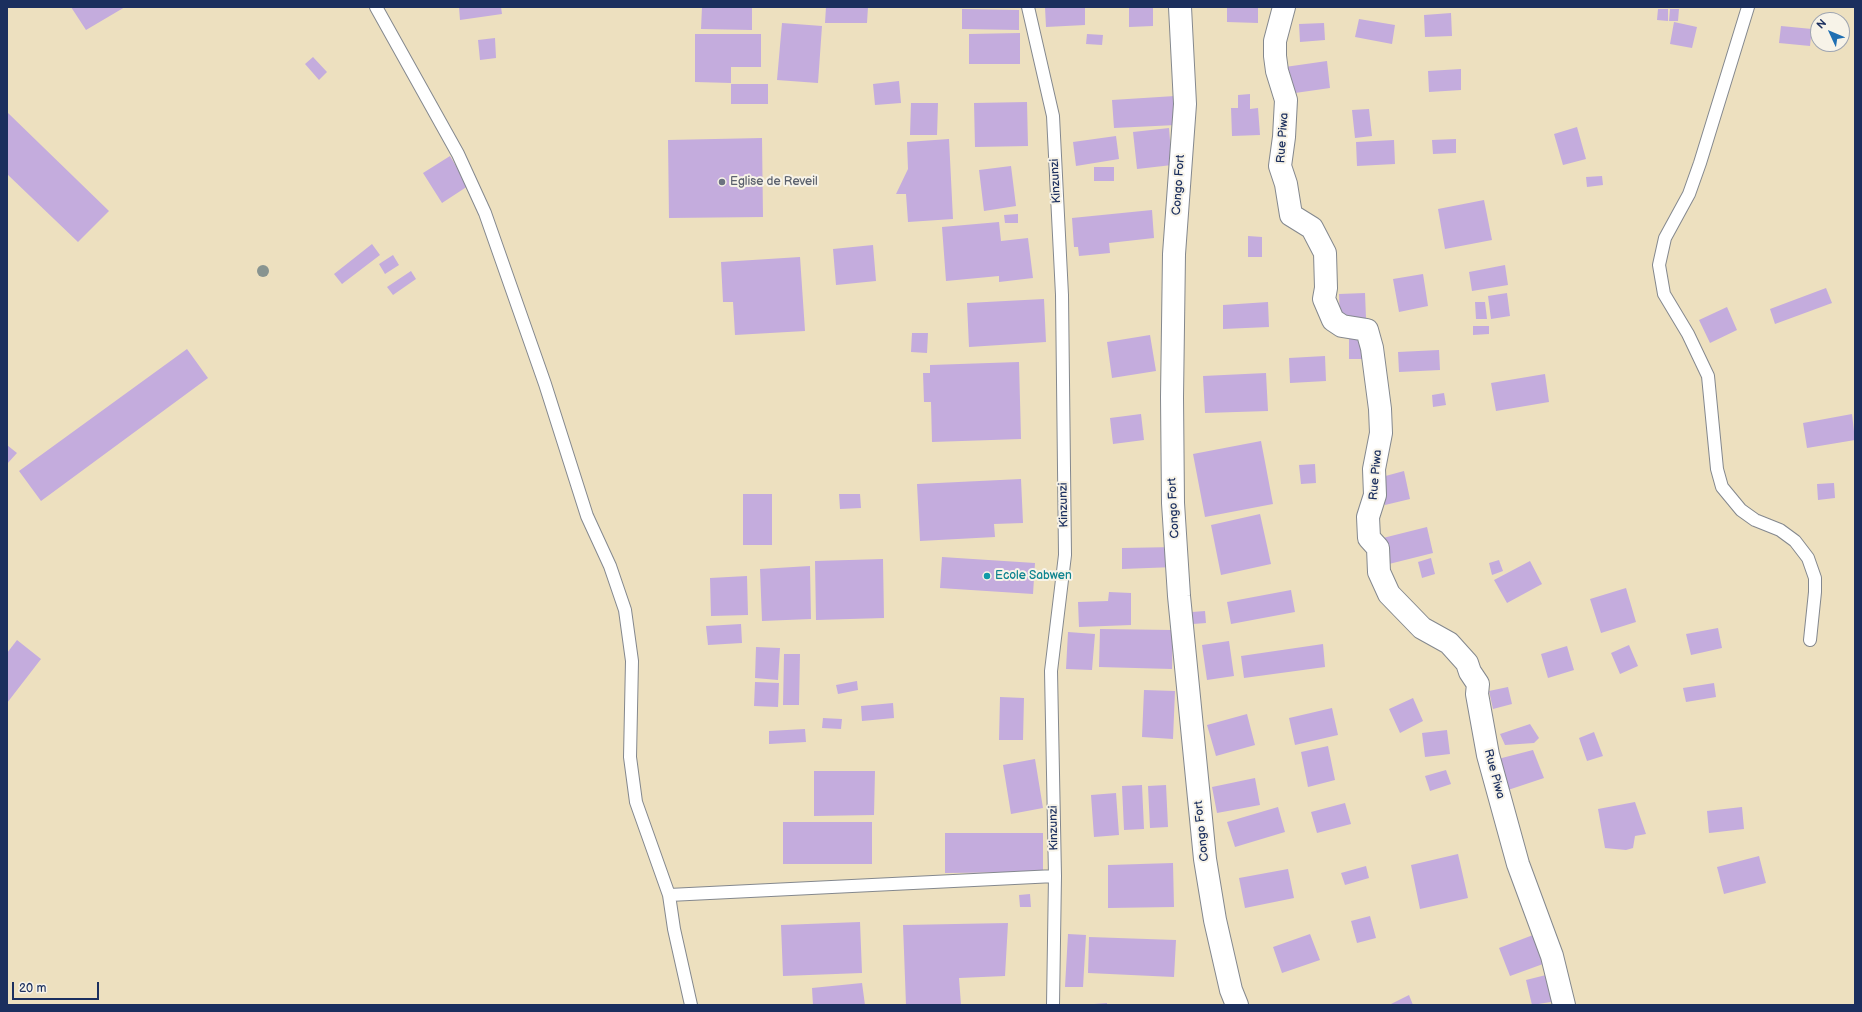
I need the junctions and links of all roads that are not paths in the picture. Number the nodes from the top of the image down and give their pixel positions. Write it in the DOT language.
graph roads {
  1 [pos="376,7"];
  2 [pos="1028,7"];
  3 [pos="1180,7"];
  4 [pos="1284,7"];
  5 [pos="1748,7"];
  6 [pos="1810,640"];
  7 [pos="1055,876"];
  8 [pos="669,894"];
  9 [pos="691,1005"];
  10 [pos="1053,1005"];
  11 [pos="1237,1005"];
  12 [pos="1564,1005"];
  1 -- 8 [label="lane"];
  2 -- 7 [label="lane, Kinzunzi"];
  3 -- 11 [label="street, Congo Fort"];
  4 -- 12 [label="street, Rue Piwa"];
  5 -- 6 [label="lane"];
  7 -- 8 [label="lane"];
  7 -- 10 [label="lane, Kinzunzi"];
  8 -- 9 [label="lane"];
}
